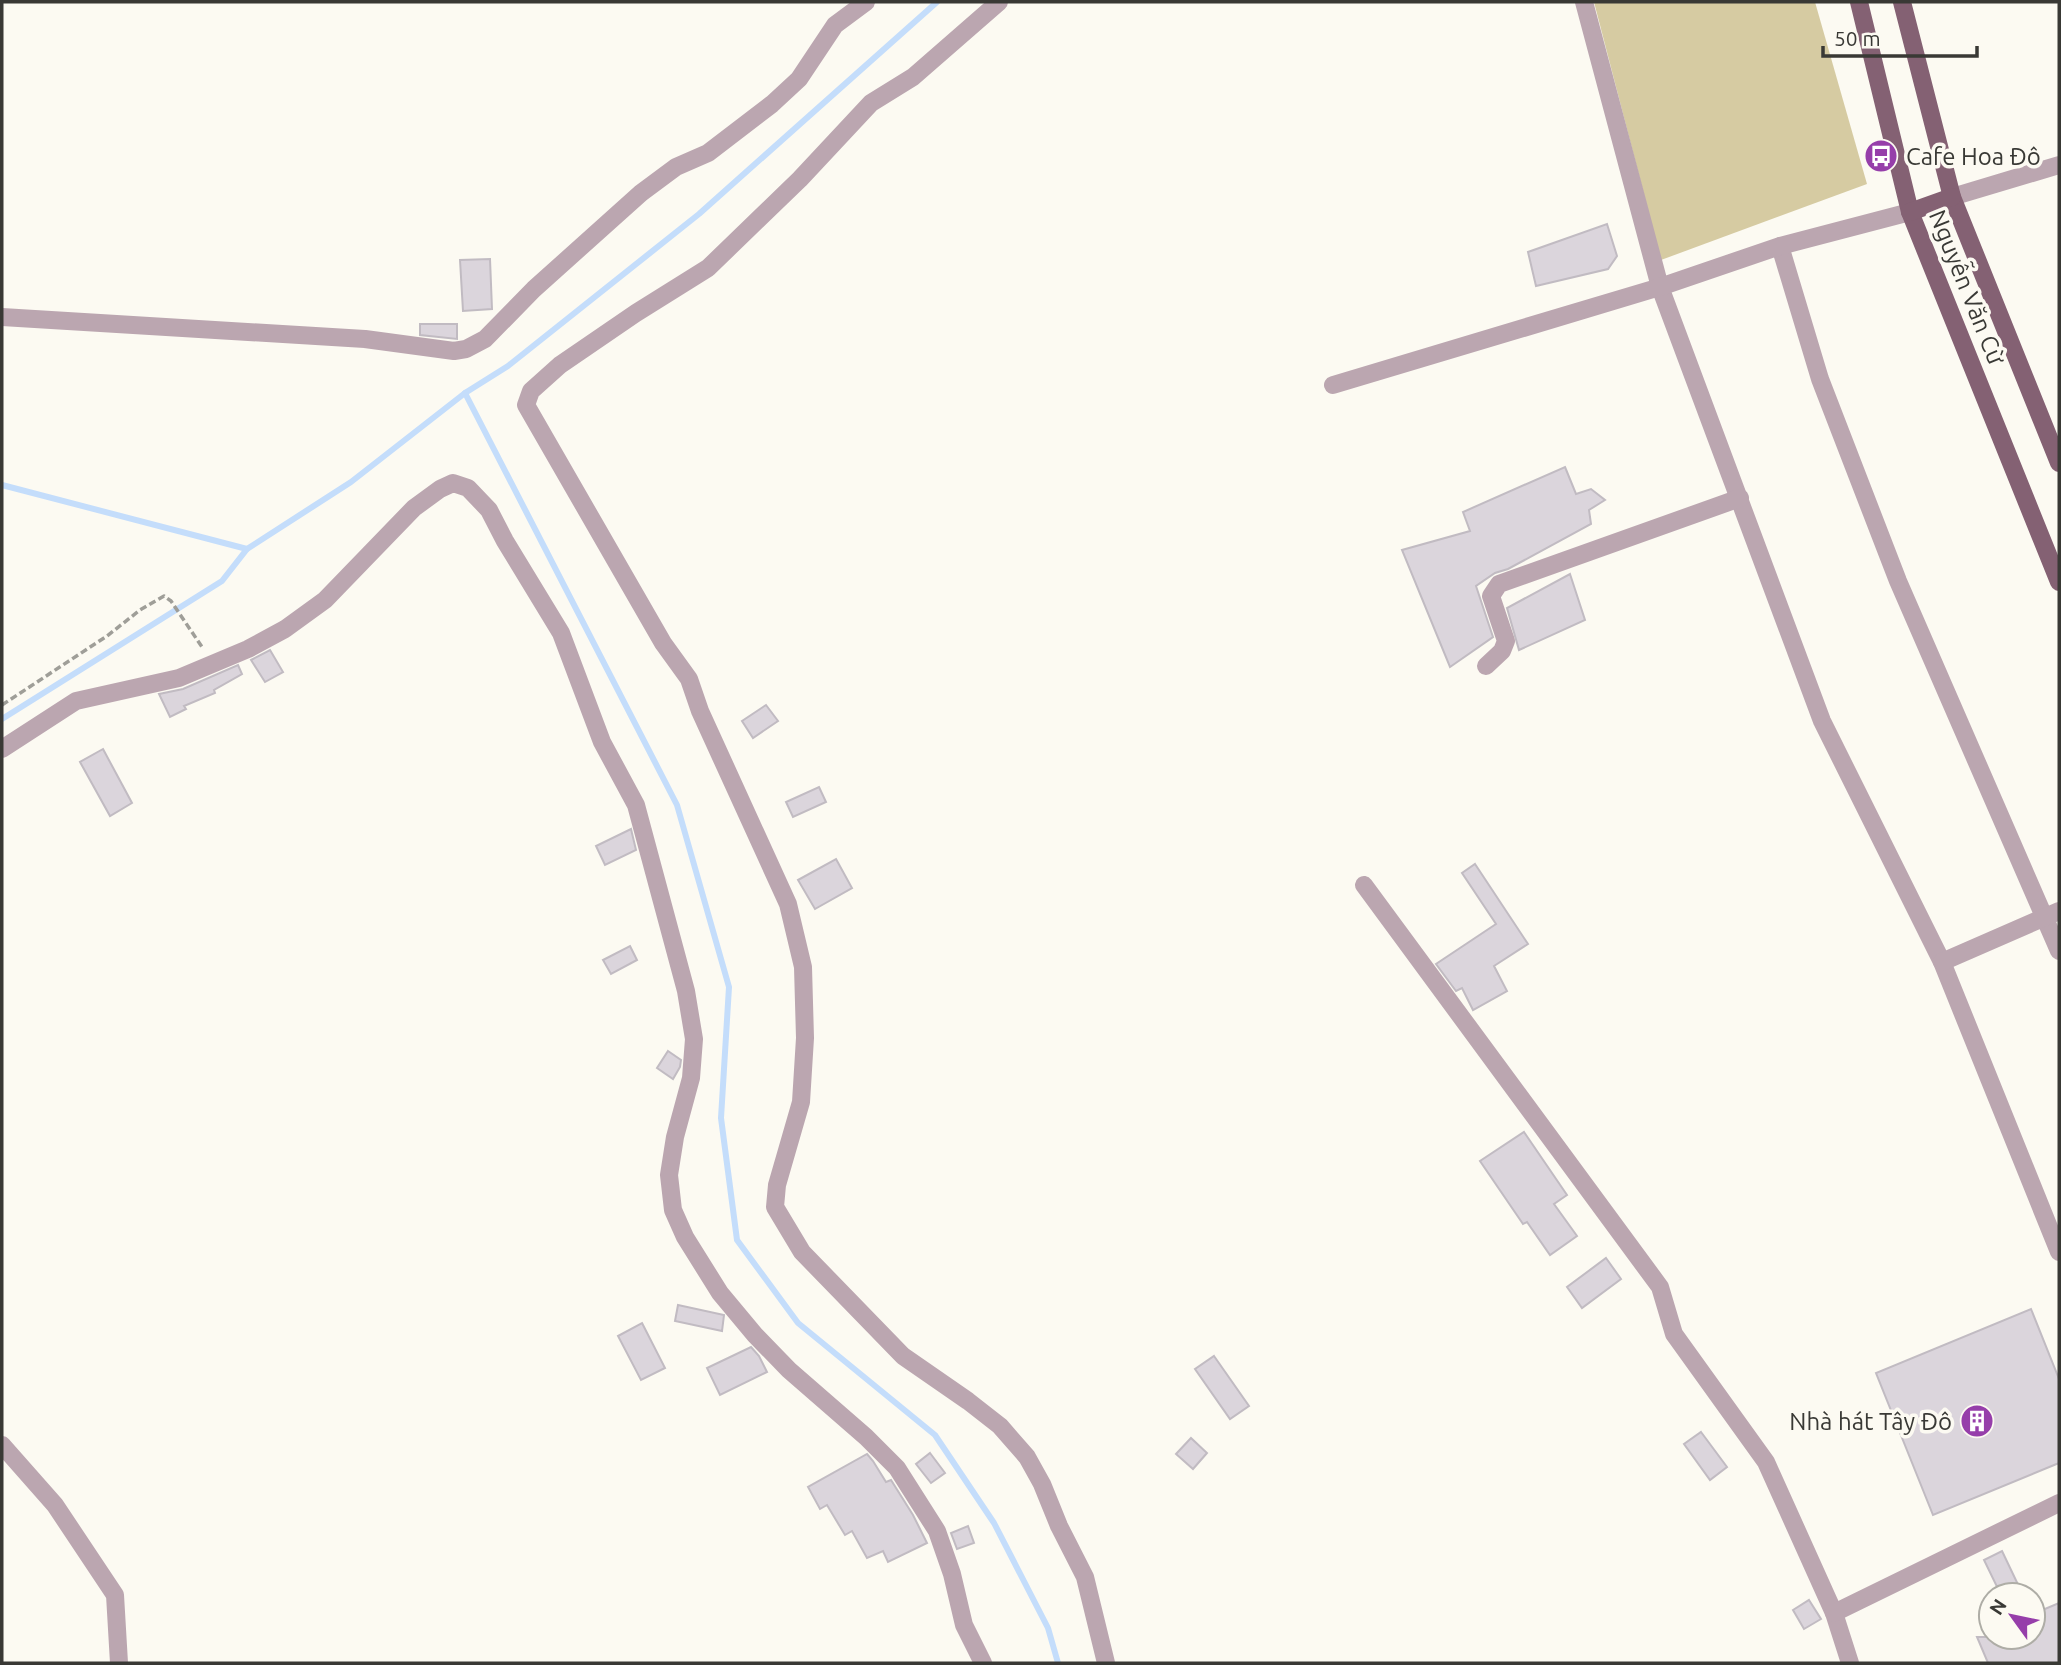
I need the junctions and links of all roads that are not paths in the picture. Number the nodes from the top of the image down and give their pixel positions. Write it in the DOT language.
graph roads {
  1 [pos="866,2"];
  2 [pos="999,2"];
  3 [pos="1584,2"];
  4 [pos="1859,2"];
  5 [pos="1902,2"];
  6 [pos="2059,165"];
  7 [pos="1952,197"];
  8 [pos="1910,212"];
  9 [pos="1780,246"];
  10 [pos="1660,287"];
  11 [pos="2,317"];
  12 [pos="1333,385"];
  13 [pos="2059,463"];
  14 [pos="1740,498"];
  15 [pos="2059,582"];
  16 [pos="1486,666"];
  17 [pos="2,749"];
  18 [pos="1364,886"];
  19 [pos="2052,914"];
  20 [pos="2059,951"];
  21 [pos="1942,962"];
  22 [pos="2059,1252"];
  23 [pos="2,1445"];
  24 [pos="2059,1503"];
  25 [pos="1834,1613"];
  26 [pos="119,1663"];
  27 [pos="983,1663"];
  28 [pos="1106,1663"];
  29 [pos="1849,1663"];
  1 -- 11 [label="street"];
  2 -- 28 [label="street"];
  3 -- 10 [label="street"];
  4 -- 8 [label="main road, Nguyễn Văn Cừ"];
  5 -- 7 [label="main road, Nguyễn Văn Cừ"];
  6 -- 7 [label="street"];
  7 -- 8 [label="main road"];
  7 -- 13 [label="main road, Nguyễn Văn Cừ"];
  8 -- 9 [label="street"];
  8 -- 15 [label="main road, Nguyễn Văn Cừ"];
  9 -- 10 [label="street"];
  9 -- 19 [label="street"];
  10 -- 12 [label="street"];
  10 -- 14 [label="street"];
  14 -- 16 [label="street"];
  14 -- 21 [label="street"];
  17 -- 27 [label="street"];
  18 -- 25 [label="street"];
  19 -- 20 [label="street"];
  19 -- 21 [label="street"];
  21 -- 22 [label="street"];
  23 -- 26 [label="street"];
  24 -- 25 [label="street"];
  25 -- 29 [label="street"];
}
